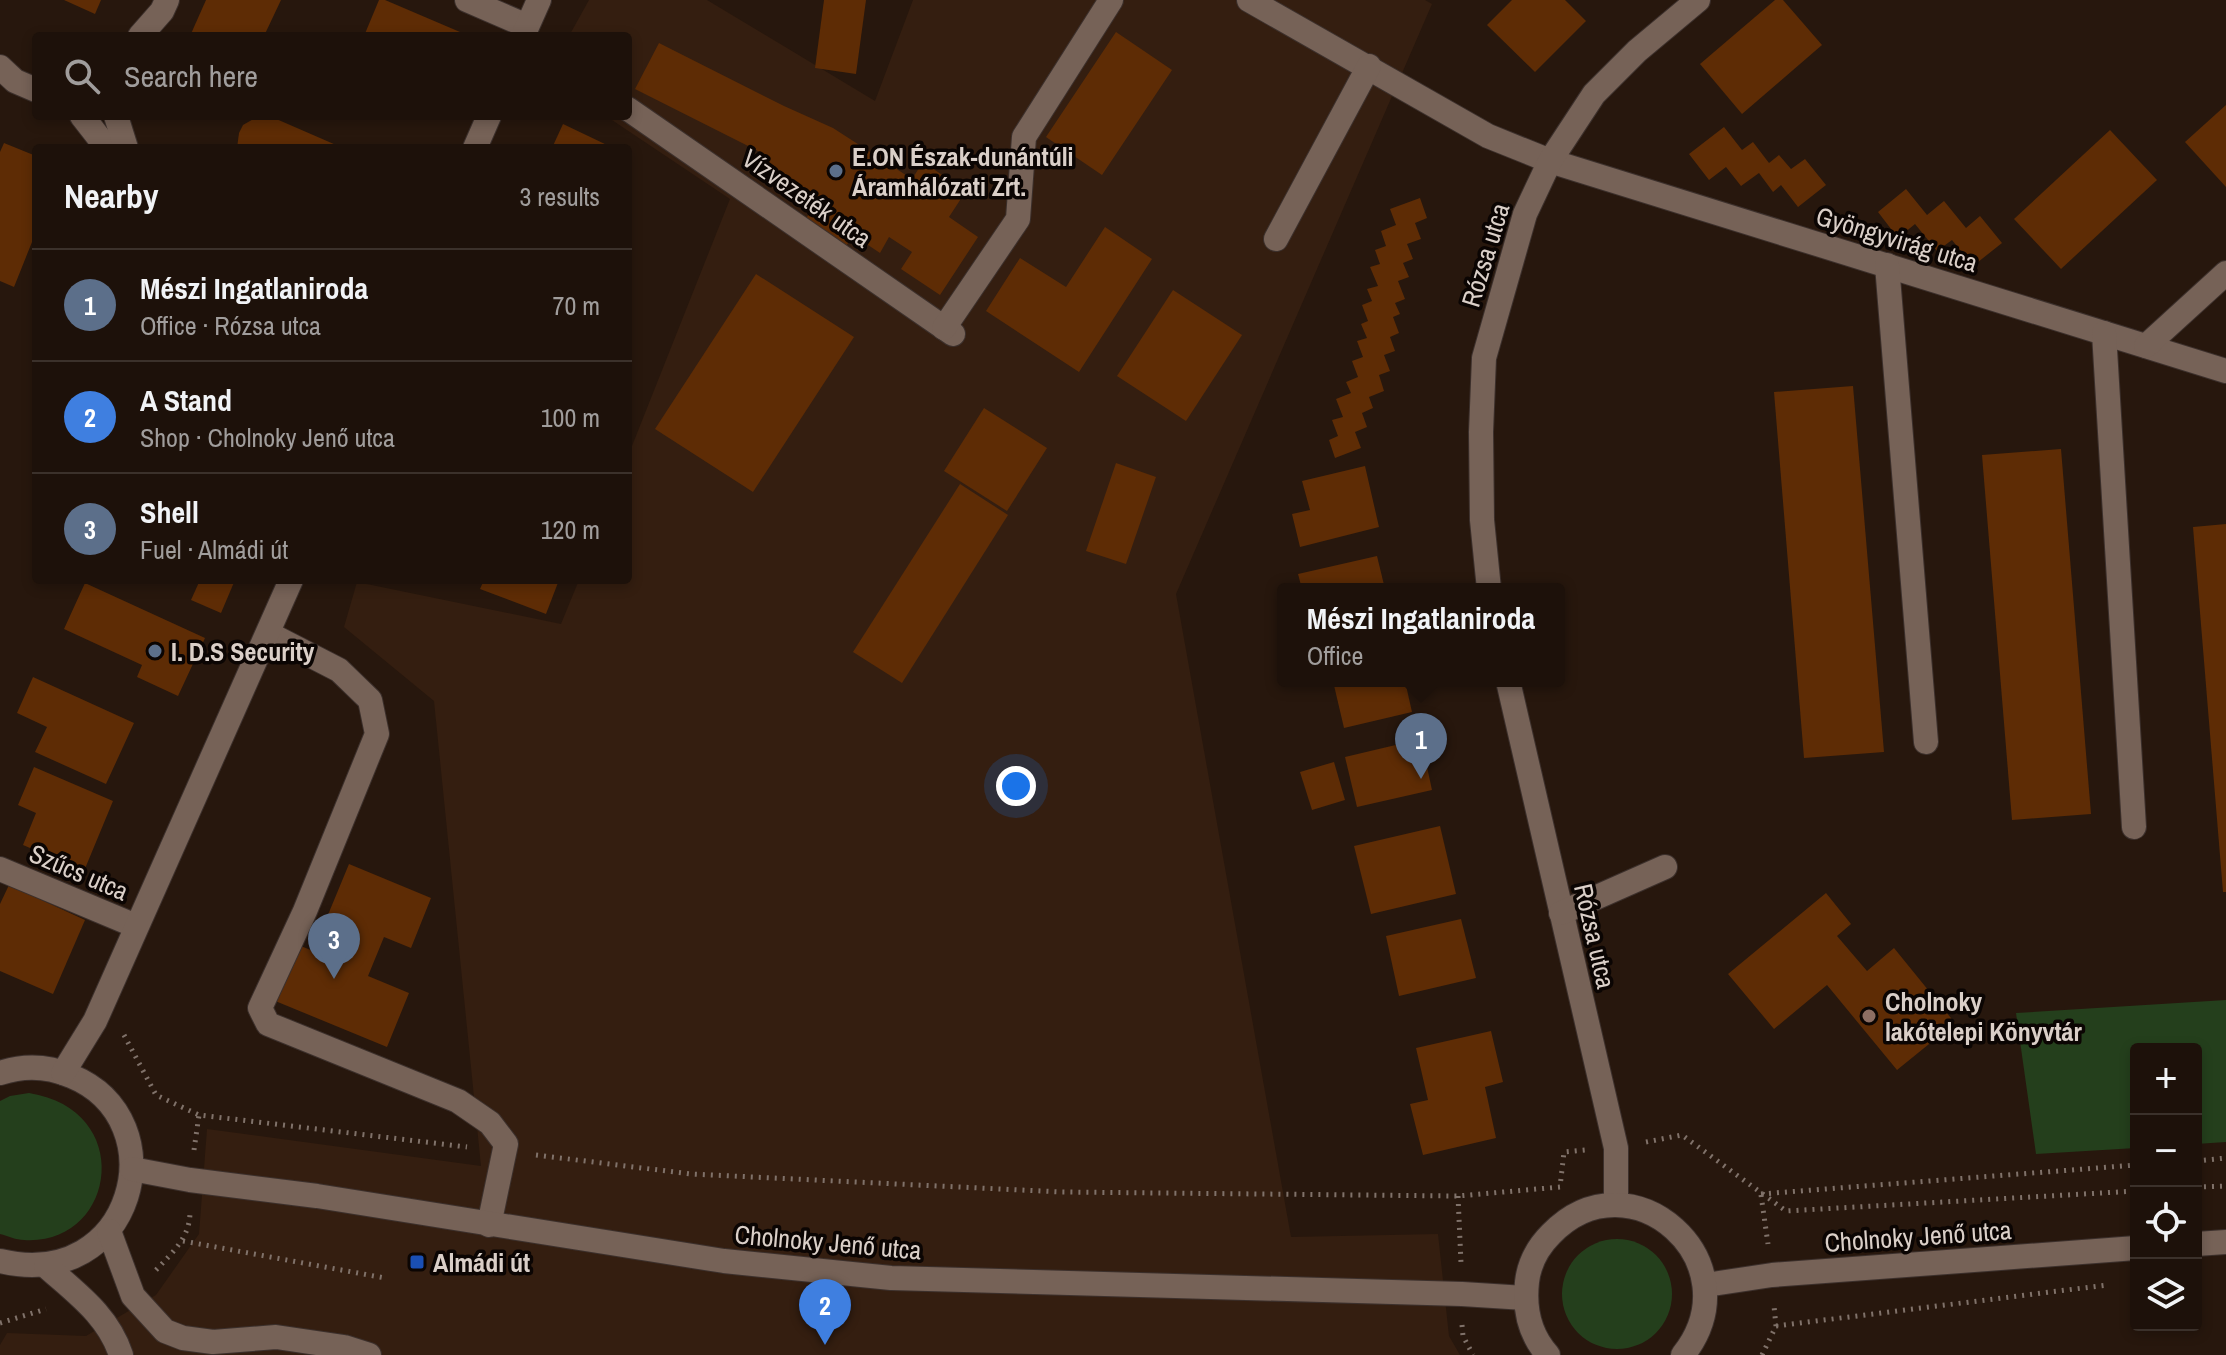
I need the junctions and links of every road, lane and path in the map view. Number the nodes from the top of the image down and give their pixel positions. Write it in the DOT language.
graph roads {
  1 [pos="167,0"];
  2 [pos="467,0"];
  3 [pos="539,0"];
  4 [pos="1111,0"];
  5 [pos="1249,0"];
  6 [pos="1698,0"];
  7 [pos="144,32"];
  8 [pos="522,32"];
  9 [pos="524,32"];
  10 [pos="1369,66"];
  11 [pos="0,67"];
  12 [pos="32,88"];
  13 [pos="632,112"];
  14 [pos="85,120"];
  15 [pos="117,120"];
  16 [pos="487,120"];
  17 [pos="104,144"];
  18 [pos="125,144"];
  19 [pos="477,144"];
  20 [pos="1550,161"];
  21 [pos="1276,239"];
  22 [pos="1887,265"];
  23 [pos="2226,273"];
  24 [pos="2104,333"];
  25 [pos="2146,346"];
  26 [pos="2226,371"];
  27 [pos="1488,583"];
  28 [pos="289,584"];
  29 [pos="269,634"];
  30 [pos="1509,687"];
  31 [pos="1926,742"];
  32 [pos="2134,827"];
  33 [pos="1665,867"];
  34 [pos="0,869"];
  35 [pos="1561,913"];
  36 [pos="136,926"];
  37 [pos="95,1021"];
  38 [pos="0,1073"];
  39 [pos="63,1073"];
  40 [pos="1616,1148"];
  41 [pos="505,1151"];
  42 [pos="2226,1158"];
  43 [pos="2202,1160"];
  44 [pos="2130,1165"];
  45 [pos="132,1169"];
  46 [pos="2226,1186"];
  47 [pos="2202,1187"];
  48 [pos="2130,1191"];
  49 [pos="1760,1194"];
  50 [pos="1616,1205"];
  51 [pos="489,1225"];
  52 [pos="109,1231"];
  53 [pos="183,1241"];
  54 [pos="2226,1242"];
  55 [pos="2202,1244"];
  56 [pos="2130,1248"];
  57 [pos="0,1261"];
  58 [pos="46,1266"];
  59 [pos="385,1278"];
  60 [pos="2120,1284"];
  61 [pos="1706,1285"];
  62 [pos="1525,1298"];
  63 [pos="1776,1326"];
  64 [pos="121,1355"];
  65 [pos="369,1355"];
  66 [pos="1548,1355"];
  67 [pos="1683,1355"];
  1 -- 7 [label="street"];
  2 -- 8 [label="street"];
  3 -- 9 [label="street"];
  4 -- 13 [label="street, Vízvezeték utca"];
  5 -- 10 [label="street, Gyöngyvirág utca"];
  6 -- 20 [label="street, Rózsa utca"];
  10 -- 20 [label="street, Gyöngyvirág utca"];
  10 -- 21 [label="street"];
  11 -- 12 [label="street"];
  14 -- 17 [label="street"];
  15 -- 18 [label="street"];
  16 -- 19 [label="street"];
  20 -- 22 [label="street, Gyöngyvirág utca"];
  20 -- 27 [label="street, Rózsa utca"];
  22 -- 24 [label="street, Gyöngyvirág utca"];
  22 -- 31 [label="street"];
  23 -- 25 [label="street"];
  24 -- 25 [label="street, Gyöngyvirág utca"];
  24 -- 32 [label="street"];
  25 -- 26 [label="street, Gyöngyvirág utca"];
  28 -- 29 [label="street"];
  29 -- 36 [label="street"];
  29 -- 41 [label="street"];
  30 -- 35 [label="street, Rózsa utca"];
  33 -- 35 [label="street"];
  34 -- 36 [label="street, Szűcs utca"];
  35 -- 40 [label="street, Rózsa utca"];
  36 -- 37 [label="street"];
  37 -- 39 [label="street"];
  37 -- 41 [label="path"];
  38 -- 39 [label="street"];
  39 -- 45 [label="street"];
  40 -- 41 [label="path"];
  40 -- 49 [label="path"];
  40 -- 50 [label="street, Rózsa utca"];
  41 -- 51 [label="street"];
  42 -- 43 [label="path"];
  44 -- 49 [label="path"];
  45 -- 51 [label="street, Cholnoky Jenő utca"];
  45 -- 52 [label="street"];
  46 -- 47 [label="path"];
  48 -- 49 [label="path"];
  50 -- 61 [label="street"];
  50 -- 62 [label="street"];
  51 -- 62 [label="street, Cholnoky Jenő utca"];
  52 -- 58 [label="street"];
  52 -- 65 [label="street"];
  53 -- 59 [label="path"];
  54 -- 55 [label="street"];
  56 -- 61 [label="street, Cholnoky Jenő utca"];
  57 -- 58 [label="street"];
  58 -- 64 [label="street"];
  60 -- 63 [label="path"];
  61 -- 67 [label="street"];
  62 -- 66 [label="street"];
}
